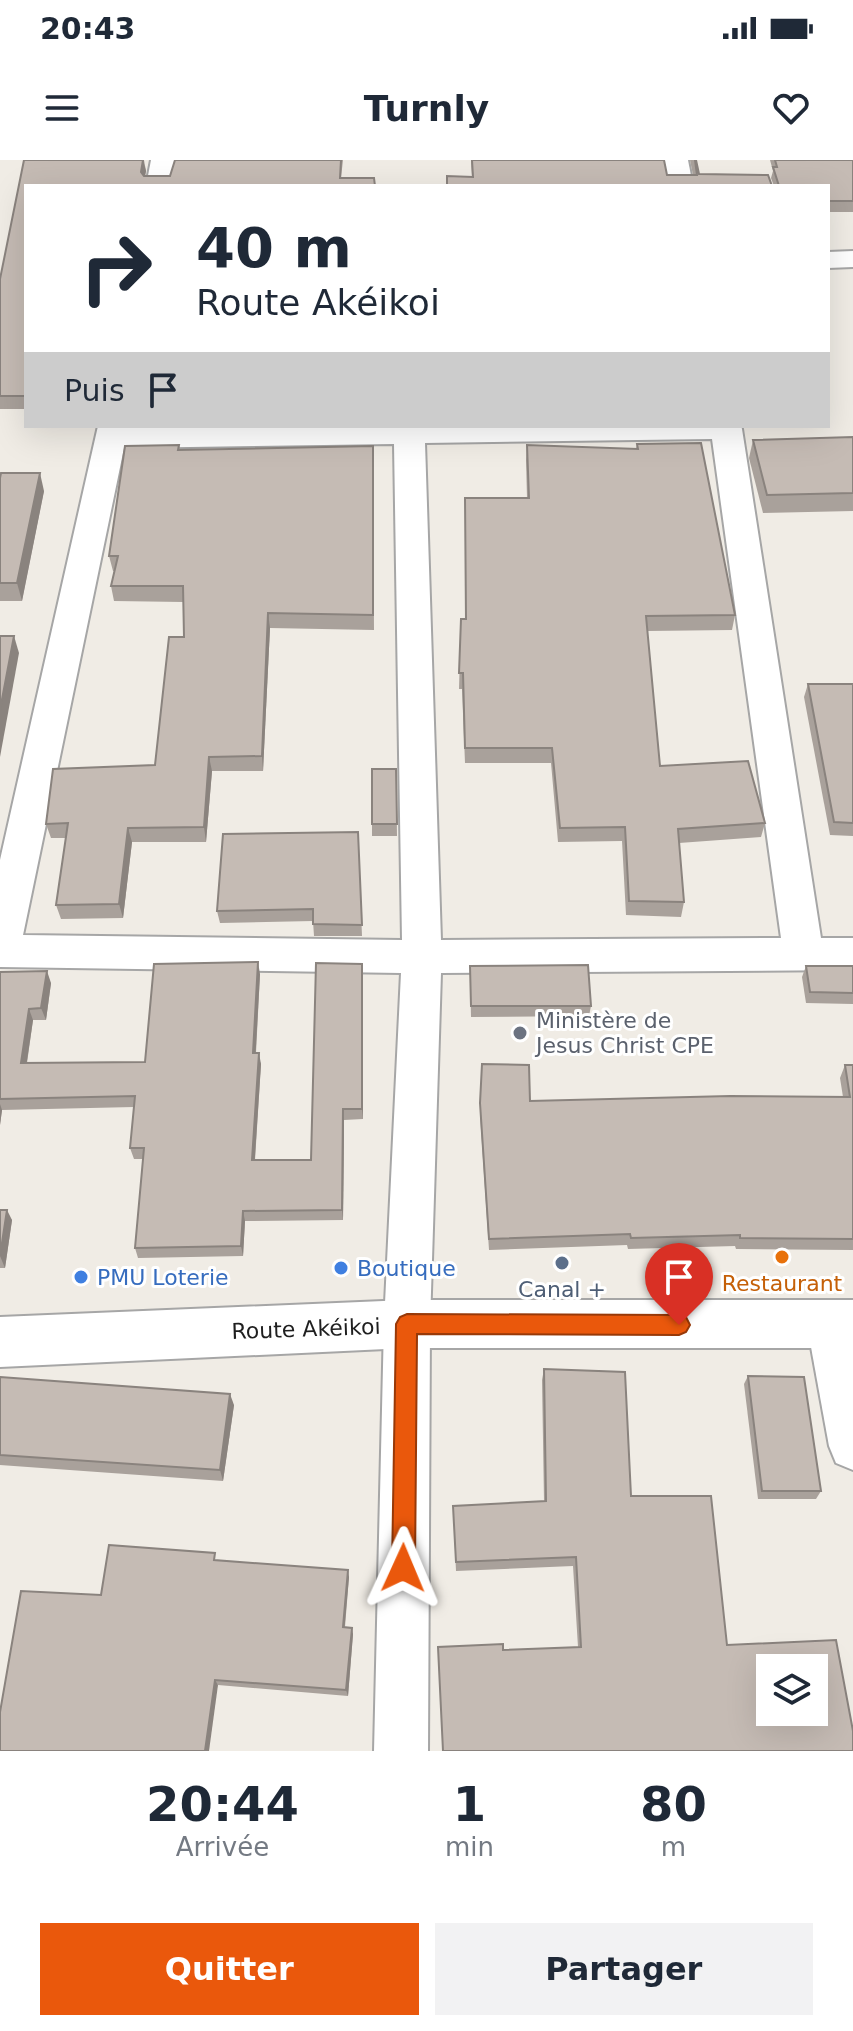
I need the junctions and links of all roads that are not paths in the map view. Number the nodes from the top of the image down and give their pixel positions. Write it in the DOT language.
graph roads {
  1 [pos="164,160"];
  2 [pos="675,160"];
  3 [pos="159,184"];
  4 [pos="680,184"];
  5 [pos="853,259"];
  6 [pos="830,260"];
  7 [pos="686,428"];
  8 [pos="726,428"];
  9 [pos="112,432"];
  10 [pos="409,435"];
  11 [pos="0,949"];
  12 [pos="803,953"];
  13 [pos="853,954"];
  14 [pos="422,957"];
  15 [pos="407,1324"];
  16 [pos="842,1324"];
  17 [pos="0,1342"];
  18 [pos="853,1446"];
  19 [pos="401,1751"];
  1 -- 3 [label="street"];
  2 -- 4 [label="street"];
  5 -- 6 [label="street"];
  7 -- 10 [label="street"];
  8 -- 12 [label="street"];
  9 -- 10 [label="street"];
  9 -- 11 [label="street"];
  10 -- 14 [label="street"];
  11 -- 14 [label="street"];
  12 -- 13 [label="street"];
  12 -- 14 [label="street"];
  14 -- 15 [label="street"];
  15 -- 16 [label="street, Route Akéikoi"];
  15 -- 17 [label="street, Route Akéikoi"];
  15 -- 19 [label="street"];
  16 -- 18 [label="street"];
}
